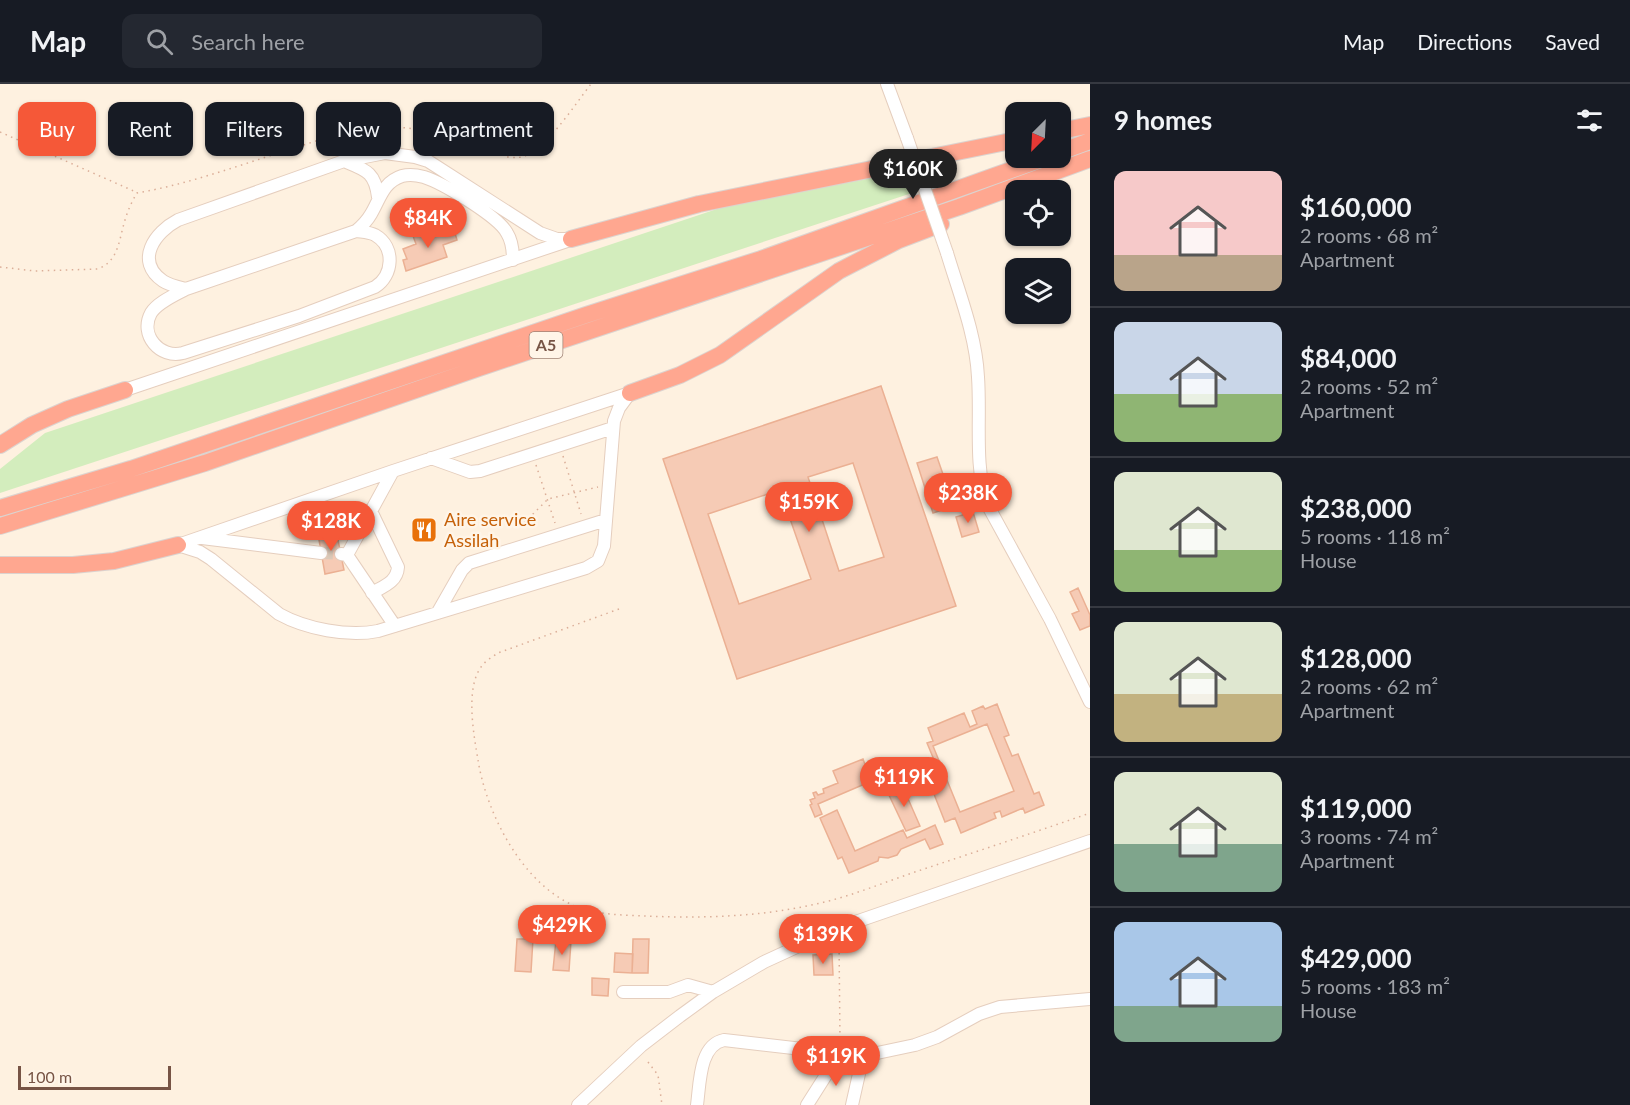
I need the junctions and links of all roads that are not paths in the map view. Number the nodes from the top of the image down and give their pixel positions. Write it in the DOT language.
graph roads {
  1 [pos="887,84"];
  2 [pos="1090,125"];
  3 [pos="1071,129"];
  4 [pos="1090,141"];
  5 [pos="1005,142"];
  6 [pos="1071,148"];
  7 [pos="1090,159"];
  8 [pos="344,161"];
  9 [pos="1017,168"];
  10 [pos="1090,169"];
  11 [pos="1060,180"];
  12 [pos="378,197"];
  13 [pos="1005,201"];
  14 [pos="356,231"];
  15 [pos="571,239"];
  16 [pos="513,260"];
  17 [pos="186,289"];
  18 [pos="125,390"];
  19 [pos="630,393"];
  20 [pos="613,428"];
  21 [pos="0,446"];
  22 [pos="431,458"];
  23 [pos="393,471"];
  24 [pos="0,508"];
  25 [pos="371,511"];
  26 [pos="606,520"];
  27 [pos="0,526"];
  28 [pos="197,538"];
  29 [pos="178,545"];
  30 [pos="321,553"];
  31 [pos="0,565"];
  32 [pos="372,593"];
  33 [pos="438,612"];
  34 [pos="395,627"];
  35 [pos="1090,702"];
  36 [pos="1090,842"];
  37 [pos="623,992"];
  38 [pos="713,992"];
  39 [pos="1090,999"];
  40 [pos="840,1053"];
  41 [pos="863,1056"];
  42 [pos="578,1105"];
  43 [pos="697,1105"];
  44 [pos="807,1105"];
  45 [pos="852,1105"];
  1 -- 35 [label="street, bridge"];
  2 -- 3 [label="highway"];
  4 -- 6 [label="highway"];
  5 -- 15 [label="highway"];
  7 -- 27 [label="highway, A5"];
  8 -- 12 [label="street"];
  8 -- 15 [label="street"];
  8 -- 17 [label="street"];
  9 -- 24 [label="highway, A5"];
  10 -- 11 [label="highway"];
  12 -- 14 [label="street"];
  12 -- 16 [label="street"];
  13 -- 19 [label="highway"];
  14 -- 17 [label="street"];
  14 -- 17 [label="street"];
  15 -- 16 [label="street"];
  16 -- 18 [label="street"];
  18 -- 21 [label="highway"];
  19 -- 20 [label="street"];
  19 -- 22 [label="street"];
  20 -- 22 [label="street"];
  20 -- 26 [label="street"];
  22 -- 23 [label="street"];
  23 -- 25 [label="street"];
  23 -- 28 [label="street"];
  25 -- 32 [label="street"];
  25 -- 32 [label="street"];
  26 -- 33 [label="street"];
  26 -- 33 [label="street"];
  28 -- 29 [label="street"];
  28 -- 30 [label="street"];
  29 -- 31 [label="highway"];
  29 -- 34 [label="street"];
  32 -- 34 [label="street"];
  33 -- 34 [label="street"];
  36 -- 38 [label="street"];
  37 -- 38 [label="street"];
  38 -- 42 [label="street"];
  39 -- 41 [label="street"];
  40 -- 41 [label="street"];
  40 -- 43 [label="street"];
  40 -- 44 [label="street"];
  41 -- 45 [label="street"];
}
